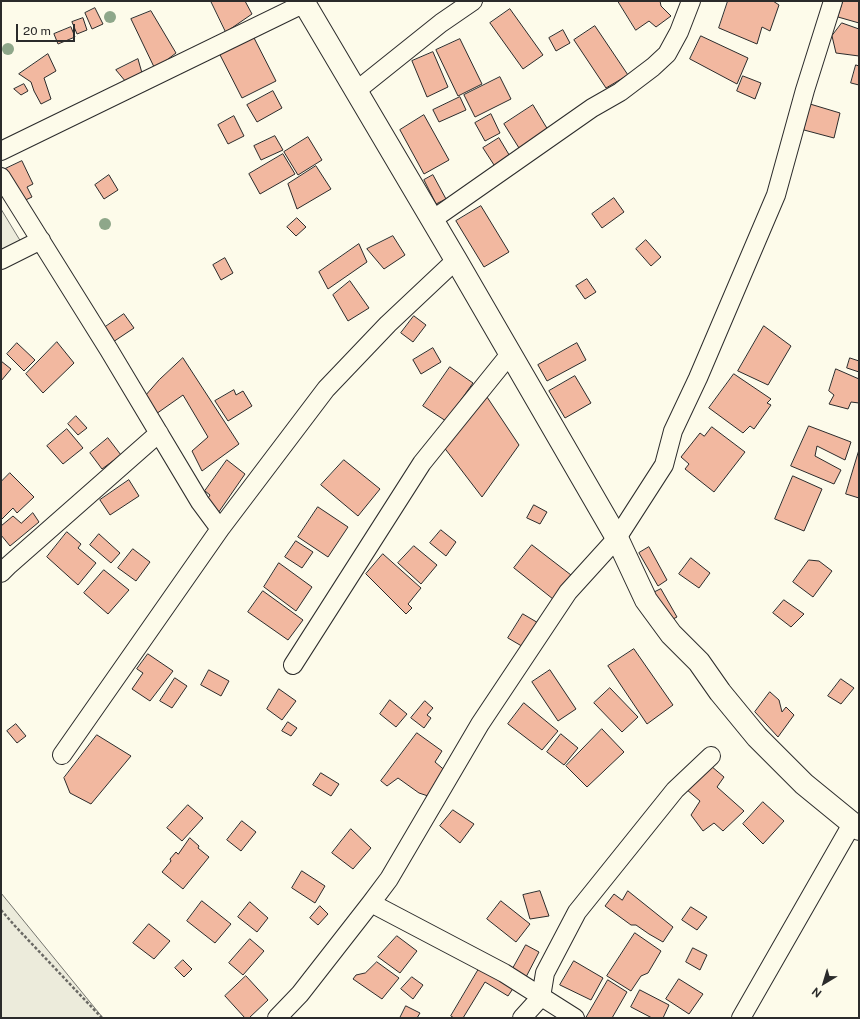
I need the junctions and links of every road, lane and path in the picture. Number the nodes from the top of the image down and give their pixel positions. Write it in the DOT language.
graph roads {
  1 [pos="473,1"];
  2 [pos="691,1"];
  3 [pos="833,1"];
  4 [pos="304,2"];
  5 [pos="356,91"];
  6 [pos="1,151"];
  7 [pos="1,177"];
  8 [pos="432,220"];
  9 [pos="41,240"];
  10 [pos="1,260"];
  11 [pos="456,260"];
  12 [pos="510,354"];
  13 [pos="158,433"];
  14 [pos="220,529"];
  15 [pos="617,538"];
  16 [pos="1,573"];
  17 [pos="293,664"];
  18 [pos="62,755"];
  19 [pos="711,756"];
  20 [pos="855,826"];
  21 [pos="371,903"];
  22 [pos="1,910"];
  23 [pos="541,997"];
  24 [pos="102,1018"];
  25 [pos="277,1018"];
  26 [pos="522,1018"];
  27 [pos="575,1018"];
  28 [pos="741,1018"];
  1 -- 5 [label="street"];
  2 -- 8 [label="street"];
  3 -- 15 [label="street"];
  4 -- 5 [label="highway"];
  4 -- 6 [label="street"];
  5 -- 8 [label="highway"];
  7 -- 9 [label="street"];
  8 -- 11 [label="highway"];
  9 -- 10 [label="street"];
  9 -- 13 [label="street"];
  11 -- 12 [label="highway"];
  11 -- 14 [label="street"];
  12 -- 15 [label="highway"];
  12 -- 17 [label="street"];
  13 -- 14 [label="street"];
  13 -- 16 [label="street"];
  14 -- 18 [label="street"];
  15 -- 20 [label="highway"];
  15 -- 21 [label="street"];
  19 -- 23 [label="street"];
  20 -- 28 [label="street"];
  21 -- 23 [label="street"];
  21 -- 25 [label="street"];
  22 -- 24 [label="path"];
  23 -- 26 [label="street"];
  23 -- 27 [label="street"];
}
